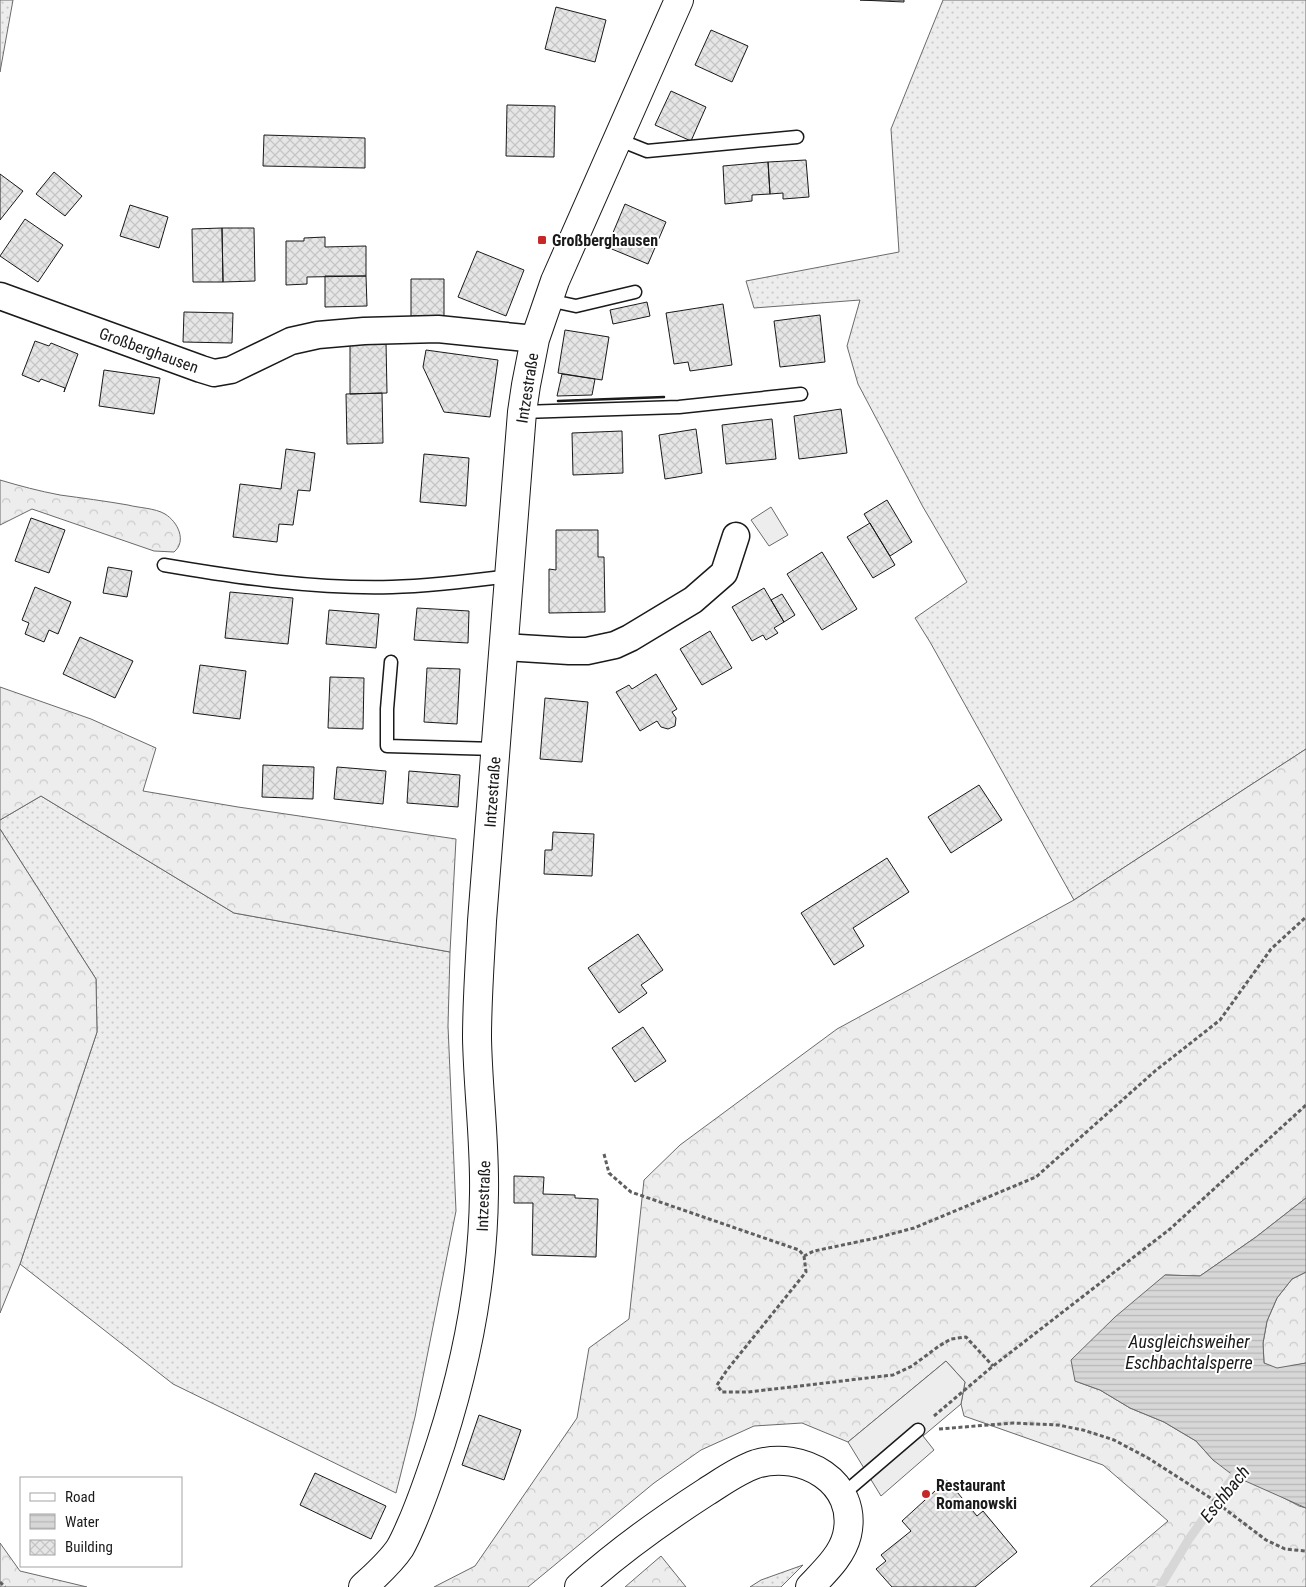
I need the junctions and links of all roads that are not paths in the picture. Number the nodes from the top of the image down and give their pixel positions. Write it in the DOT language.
graph roads {
  1 [pos="679,0"];
  2 [pos="797,137"];
  3 [pos="617,139"];
  4 [pos="635,292"];
  5 [pos="0,296"];
  6 [pos="548,300"];
  7 [pos="535,339"];
  8 [pos="801,394"];
  9 [pos="522,412"];
  10 [pos="736,536"];
  11 [pos="164,565"];
  12 [pos="510,576"];
  13 [pos="504,647"];
  14 [pos="391,662"];
  15 [pos="496,748"];
  16 [pos="918,1430"];
  17 [pos="842,1495"];
  18 [pos="363,1587"];
  19 [pos="579,1587"];
  20 [pos="810,1587"];
  1 -- 3 [label="main road, Intzestraße"];
  2 -- 3 [label="lane"];
  3 -- 6 [label="main road, Intzestraße"];
  4 -- 6 [label="lane"];
  5 -- 7 [label="street, Großberghausen"];
  6 -- 7 [label="main road, Intzestraße"];
  7 -- 9 [label="main road, Intzestraße"];
  8 -- 9 [label="lane"];
  9 -- 12 [label="main road, Intzestraße"];
  10 -- 13 [label="street"];
  11 -- 12 [label="lane"];
  12 -- 13 [label="main road, Intzestraße"];
  13 -- 15 [label="main road, Intzestraße"];
  14 -- 15 [label="lane"];
  15 -- 18 [label="main road, Intzestraße"];
  16 -- 17 [label="lane"];
  17 -- 19 [label="main road"];
  17 -- 20 [label="main road"];
}
